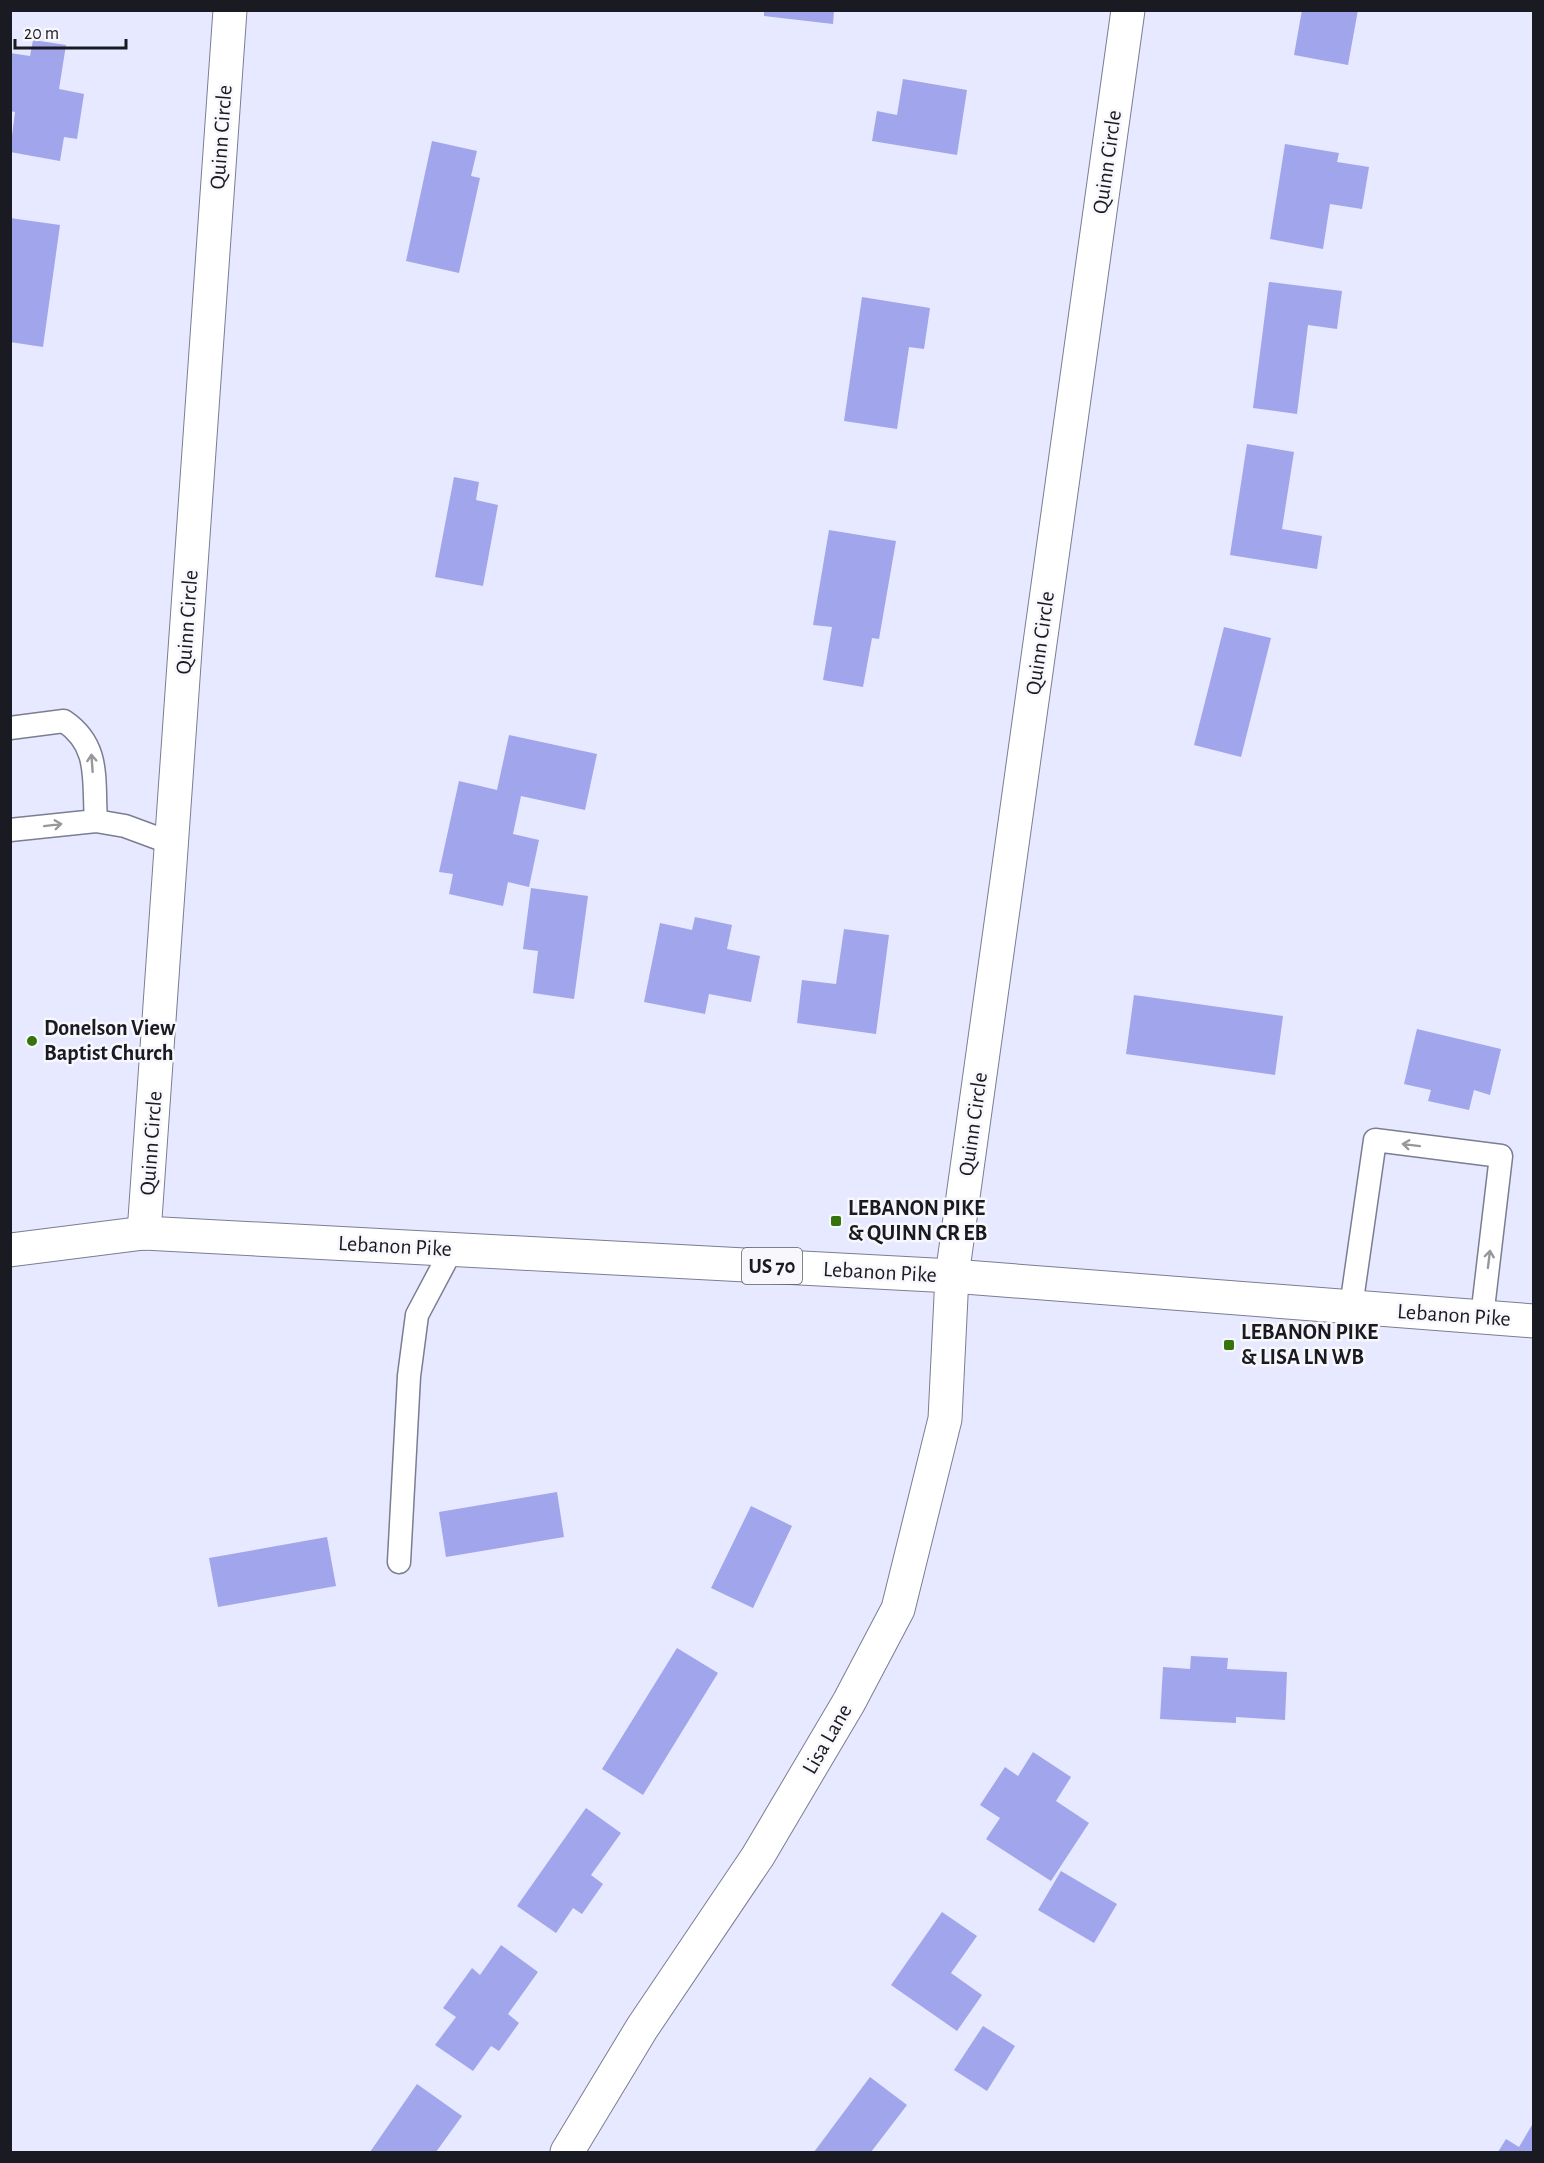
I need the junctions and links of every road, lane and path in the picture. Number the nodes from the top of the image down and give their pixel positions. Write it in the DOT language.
graph roads {
  1 [pos="230,10"];
  2 [pos="1128,10"];
  3 [pos="10,728"];
  4 [pos="96,821"];
  5 [pos="10,830"];
  6 [pos="171,843"];
  7 [pos="144,1233"];
  8 [pos="452,1249"];
  9 [pos="10,1250"];
  10 [pos="952,1276"];
  11 [pos="1351,1307"];
  12 [pos="1482,1317"];
  13 [pos="1533,1321"];
  14 [pos="399,1562"];
  15 [pos="567,2152"];
  1 -- 6 [label="street, Quinn Circle"];
  2 -- 10 [label="street, Quinn Circle"];
  4 -- 3 [label="lane, one-way"];
  5 -- 4 [label="lane, one-way"];
  4 -- 6 [label="lane"];
  6 -- 7 [label="street, Quinn Circle"];
  7 -- 8 [label="street, Lebanon Pike / US 70"];
  7 -- 9 [label="street, Lebanon Pike / US 70"];
  8 -- 10 [label="street, Lebanon Pike / US 70"];
  8 -- 14 [label="lane"];
  10 -- 11 [label="street, Lebanon Pike / US 70"];
  10 -- 15 [label="street, Lisa Lane"];
  11 -- 12 [label="street, Lebanon Pike / US 70"];
  12 -- 11 [label="lane, one-way"];
  12 -- 13 [label="street, Lebanon Pike / US 70"];
}
